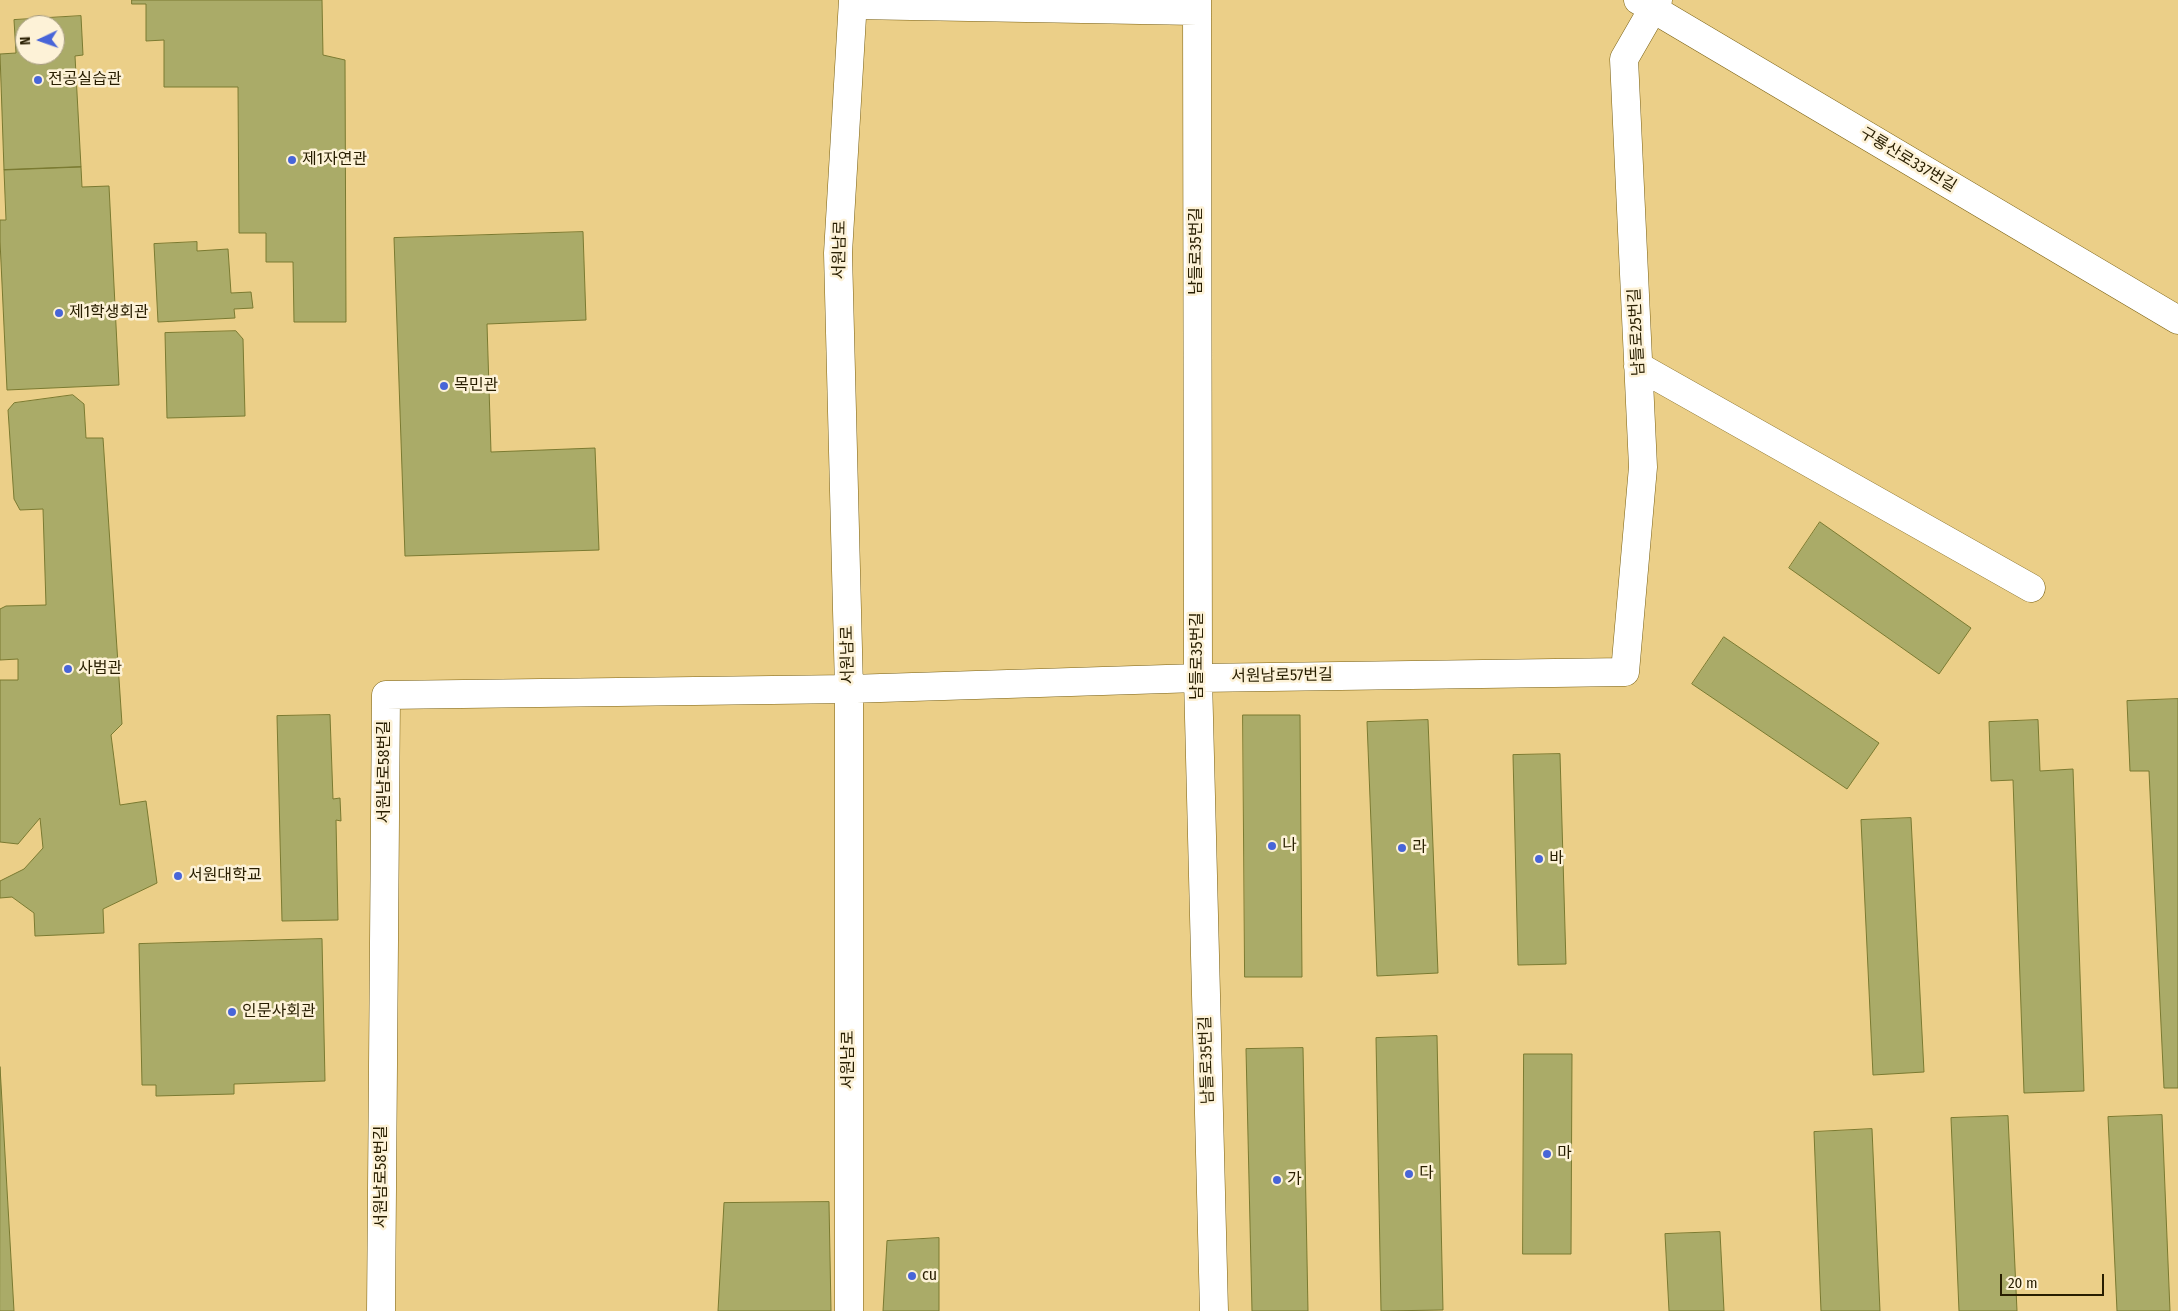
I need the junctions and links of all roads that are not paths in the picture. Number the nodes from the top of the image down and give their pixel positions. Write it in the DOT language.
graph roads {
  1 [pos="853,2"];
  2 [pos="1649,3"];
  3 [pos="1197,6"];
  4 [pos="2178,320"];
  5 [pos="1638,366"];
  6 [pos="2031,588"];
  7 [pos="1625,672"];
  8 [pos="1198,678"];
  9 [pos="848,689"];
  10 [pos="381,1311"];
  11 [pos="849,1311"];
  12 [pos="1214,1311"];
  1 -- 3 [label="street"];
  1 -- 9 [label="street, 서원남로"];
  2 -- 4 [label="street, 구룡산로337번길"];
  2 -- 5 [label="street, 남들로25번길"];
  3 -- 8 [label="street, 남들로35번길"];
  5 -- 6 [label="street"];
  5 -- 7 [label="street, 남들로25번길"];
  7 -- 8 [label="street, 서원남로57번길"];
  8 -- 9 [label="street, 서원남로57번길"];
  8 -- 12 [label="street, 남들로35번길"];
  9 -- 10 [label="street, 서원남로58번길"];
  9 -- 11 [label="street, 서원남로"];
}
